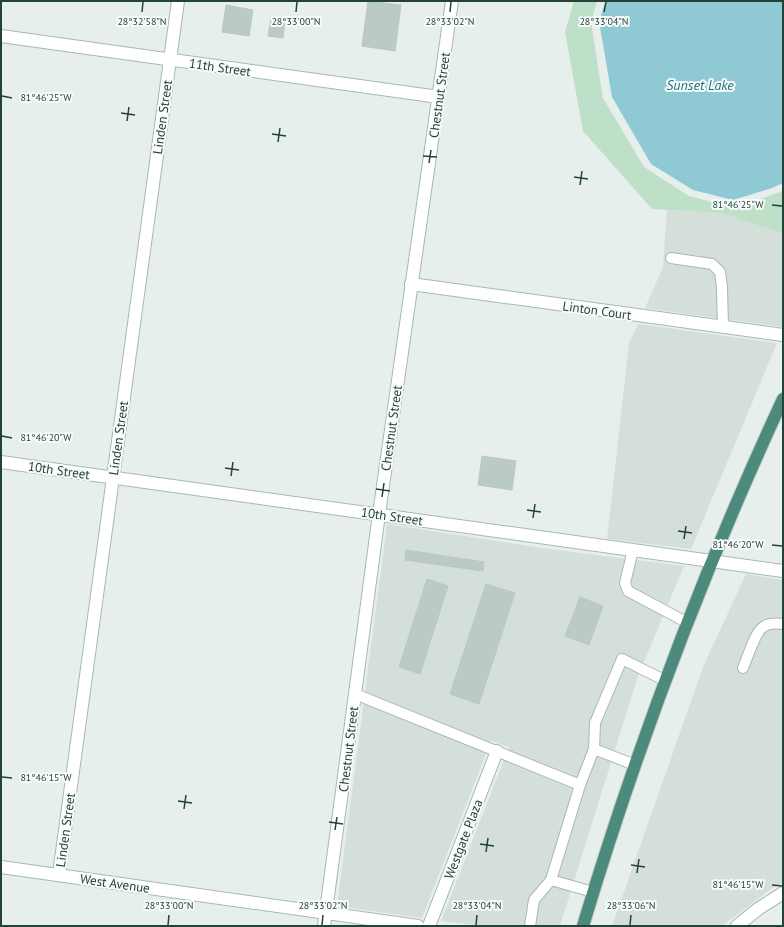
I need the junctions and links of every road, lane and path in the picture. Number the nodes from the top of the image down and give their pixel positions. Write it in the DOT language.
graph roads {
  1 [pos="178,1"];
  2 [pos="452,1"];
  3 [pos="1,36"];
  4 [pos="170,60"];
  5 [pos="439,97"];
  6 [pos="670,258"];
  7 [pos="411,284"];
  8 [pos="723,327"];
  9 [pos="783,335"];
  10 [pos="783,399"];
  11 [pos="1,462"];
  12 [pos="112,477"];
  13 [pos="378,514"];
  14 [pos="632,550"];
  15 [pos="713,561"];
  16 [pos="783,571"];
  17 [pos="688,623"];
  18 [pos="783,624"];
  19 [pos="743,668"];
  20 [pos="666,681"];
  21 [pos="355,694"];
  22 [pos="594,749"];
  23 [pos="497,751"];
  24 [pos="635,765"];
  25 [pos="580,785"];
  26 [pos="1,867"];
  27 [pos="59,874"];
  28 [pos="551,880"];
  29 [pos="593,892"];
  30 [pos="783,893"];
  31 [pos="326,914"];
  32 [pos="371,923"];
  33 [pos="324,926"];
  34 [pos="418,926"];
  35 [pos="429,926"];
  36 [pos="530,926"];
  37 [pos="583,926"];
  38 [pos="737,926"];
  1 -- 4 [label="street, Linden Street"];
  2 -- 5 [label="street, Chestnut Street"];
  3 -- 4 [label="street, 11th Street"];
  4 -- 5 [label="street, 11th Street"];
  4 -- 12 [label="street, Linden Street"];
  5 -- 7 [label="street, Chestnut Street"];
  6 -- 8 [label="lane"];
  7 -- 8 [label="street, Linton Court"];
  7 -- 13 [label="street, Chestnut Street"];
  8 -- 9 [label="street, Linton Court"];
  10 -- 15 [label="highway"];
  11 -- 12 [label="street, 10th Street"];
  12 -- 13 [label="street, 10th Street"];
  12 -- 27 [label="street, Linden Street"];
  13 -- 14 [label="street, 10th Street"];
  13 -- 21 [label="street, Chestnut Street"];
  14 -- 15 [label="street, 10th Street"];
  14 -- 17 [label="lane"];
  15 -- 16 [label="street, 10th Street"];
  15 -- 17 [label="highway"];
  17 -- 20 [label="highway"];
  18 -- 19 [label="lane"];
  20 -- 22 [label="lane"];
  20 -- 24 [label="highway"];
  21 -- 23 [label="lane"];
  21 -- 31 [label="street, Chestnut Street"];
  22 -- 24 [label="lane"];
  22 -- 25 [label="lane"];
  23 -- 25 [label="lane"];
  23 -- 35 [label="street, Westgate Plaza"];
  24 -- 29 [label="highway"];
  25 -- 28 [label="lane"];
  26 -- 27 [label="street, West Avenue"];
  27 -- 31 [label="street, West Avenue"];
  28 -- 29 [label="lane"];
  28 -- 36 [label="lane"];
  29 -- 37 [label="highway"];
  30 -- 38 [label="street"];
  31 -- 32 [label="street, West Avenue"];
  31 -- 33 [label="street, Chestnut Street"];
  32 -- 34 [label="street, West Avenue"];
}
